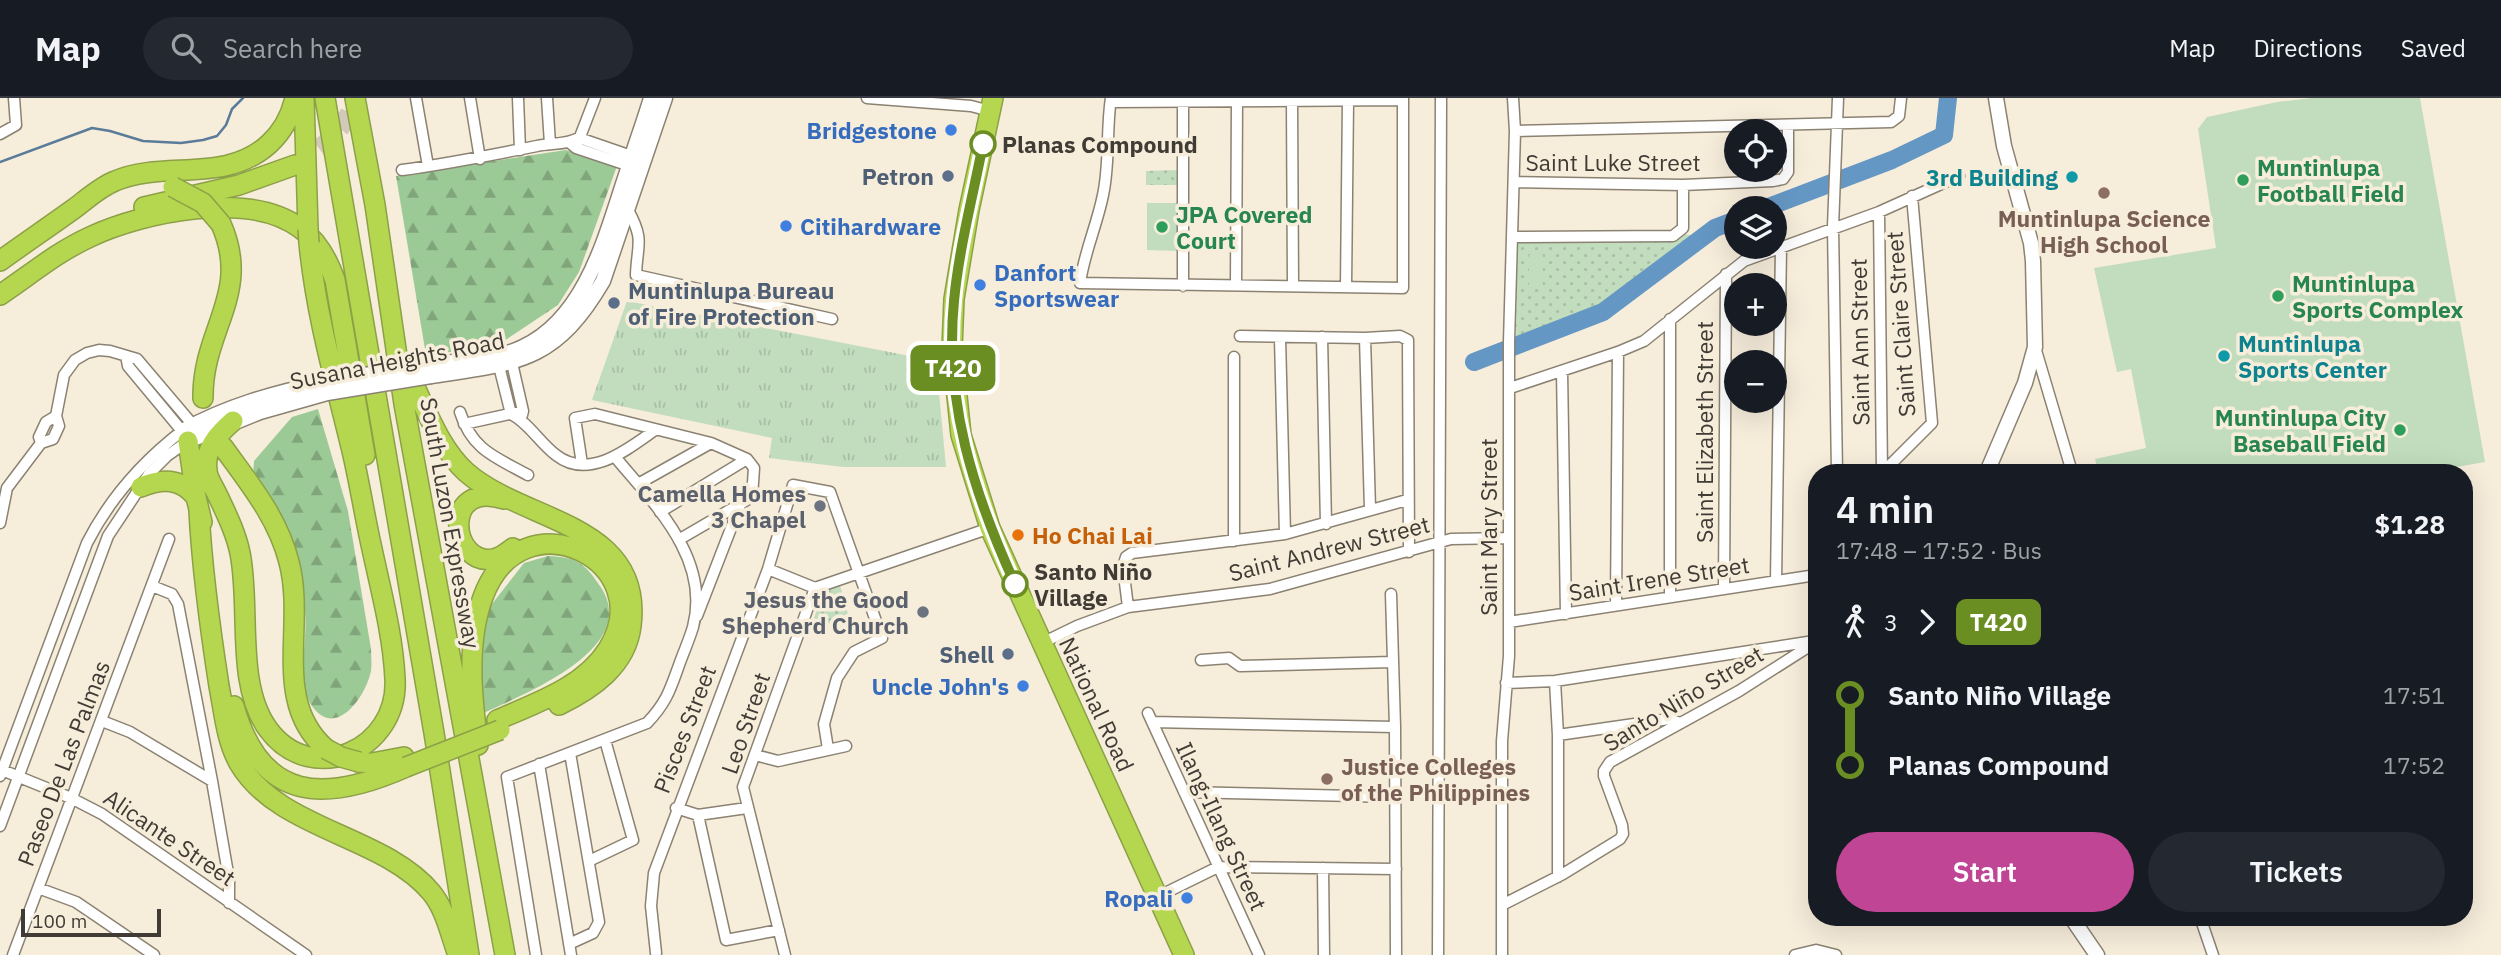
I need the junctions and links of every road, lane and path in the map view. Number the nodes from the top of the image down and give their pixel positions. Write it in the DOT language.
graph roads {
  1 [pos="14,98"];
  2 [pos="295,98"];
  3 [pos="304,98"];
  4 [pos="325,98"];
  5 [pos="355,98"];
  6 [pos="416,98"];
  7 [pos="470,98"];
  8 [pos="518,98"];
  9 [pos="547,98"];
  10 [pos="594,98"];
  11 [pos="651,98"];
  12 [pos="665,98"];
  13 [pos="867,98"];
  14 [pos="1441,98"];
  15 [pos="1513,98"];
  16 [pos="1838,98"];
  17 [pos="1901,98"];
  18 [pos="1996,98"];
  19 [pos="1403,99"];
  20 [pos="1111,100"];
  21 [pos="1292,101"];
  22 [pos="1348,101"];
  23 [pos="1183,102"];
  24 [pos="1237,102"];
  25 [pos="991,104"];
  26 [pos="1838,124"];
  27 [pos="1788,126"];
  28 [pos="1515,131"];
  29 [pos="0,134"];
  30 [pos="575,143"];
  31 [pos="550,144"];
  32 [pos="520,150"];
  33 [pos="480,159"];
  34 [pos="636,163"];
  35 [pos="295,165"];
  36 [pos="428,166"];
  37 [pos="402,170"];
  38 [pos="1959,176"];
  39 [pos="1514,182"];
  40 [pos="1684,184"];
  41 [pos="103,187"];
  42 [pos="1912,196"];
  43 [pos="628,210"];
  44 [pos="1879,212"];
  45 [pos="1833,227"];
  46 [pos="1513,237"];
  47 [pos="1787,244"];
  48 [pos="1749,259"];
  49 [pos="1780,259"];
  50 [pos="0,261"];
  51 [pos="1727,273"];
  52 [pos="1724,276"];
  53 [pos="0,285"];
  54 [pos="1236,285"];
  55 [pos="1183,286"];
  56 [pos="1293,286"];
  57 [pos="1346,286"];
  58 [pos="0,295"];
  59 [pos="832,319"];
  60 [pos="1670,319"];
  61 [pos="1240,336"];
  62 [pos="1726,336"];
  63 [pos="1322,337"];
  64 [pos="1280,338"];
  65 [pos="1365,338"];
  66 [pos="2035,347"];
  67 [pos="396,352"];
  68 [pos="1618,352"];
  69 [pos="1234,357"];
  70 [pos="505,365"];
  71 [pos="430,370"];
  72 [pos="1562,371"];
  73 [pos="326,387"];
  74 [pos="1510,388"];
  75 [pos="203,398"];
  76 [pos="460,412"];
  77 [pos="518,414"];
  78 [pos="233,421"];
  79 [pos="464,424"];
  80 [pos="655,430"];
  81 [pos="191,433"];
  82 [pos="711,443"];
  83 [pos="223,447"];
  84 [pos="616,458"];
  85 [pos="747,459"];
  86 [pos="582,464"];
  87 [pos="1837,464"];
  88 [pos="1882,464"];
  89 [pos="1890,464"];
  90 [pos="1990,464"];
  91 [pos="2070,464"];
  92 [pos="200,473"];
  93 [pos="528,475"];
  94 [pos="638,484"];
  95 [pos="4,486"];
  96 [pos="141,487"];
  97 [pos="372,495"];
  98 [pos="1408,500"];
  99 [pos="197,504"];
  100 [pos="525,505"];
  101 [pos="740,505"];
  102 [pos="1370,509"];
  103 [pos="660,512"];
  104 [pos="0,523"];
  105 [pos="1326,524"];
  106 [pos="990,528"];
  107 [pos="1285,534"];
  108 [pos="1509,538"];
  109 [pos="169,539"];
  110 [pos="680,539"];
  111 [pos="1234,541"];
  112 [pos="86,543"];
  113 [pos="1439,543"];
  114 [pos="564,545"];
  115 [pos="103,549"];
  116 [pos="1409,552"];
  117 [pos="768,569"];
  118 [pos="861,574"];
  119 [pos="1808,576"];
  120 [pos="1776,581"];
  121 [pos="152,586"];
  122 [pos="815,588"];
  123 [pos="381,589"];
  124 [pos="1724,589"];
  125 [pos="1391,594"];
  126 [pos="1670,597"];
  127 [pos="1616,605"];
  128 [pos="1128,607"];
  129 [pos="1566,614"];
  130 [pos="1509,622"];
  131 [pos="694,625"];
  132 [pos="1808,642"];
  133 [pos="1042,643"];
  134 [pos="1808,646"];
  135 [pos="1201,660"];
  136 [pos="1392,662"];
  137 [pos="1555,681"];
  138 [pos="1506,683"];
  139 [pos="102,721"];
  140 [pos="1679,723"];
  141 [pos="498,725"];
  142 [pos="1395,727"];
  143 [pos="434,733"];
  144 [pos="1558,736"];
  145 [pos="605,740"];
  146 [pos="846,746"];
  147 [pos="828,748"];
  148 [pos="570,753"];
  149 [pos="755,755"];
  150 [pos="405,762"];
  151 [pos="539,764"];
  152 [pos="1,773"];
  153 [pos="19,777"];
  154 [pos="212,781"];
  155 [pos="1184,792"];
  156 [pos="1395,797"];
  157 [pos="71,798"];
  158 [pos="676,808"];
  159 [pos="747,808"];
  160 [pos="479,812"];
  161 [pos="698,816"];
  162 [pos="0,827"];
  163 [pos="589,861"];
  164 [pos="1218,867"];
  165 [pos="1324,868"];
  166 [pos="1396,869"];
  167 [pos="1558,877"];
  168 [pos="38,888"];
  169 [pos="1157,897"];
  170 [pos="229,902"];
  171 [pos="1504,904"];
  172 [pos="2077,926"];
  173 [pos="2203,926"];
  174 [pos="779,930"];
  175 [pos="570,949"];
  176 [pos="656,953"];
  177 [pos="13,955"];
  178 [pos="154,955"];
  179 [pos="306,955"];
  180 [pos="458,955"];
  181 [pos="469,955"];
  182 [pos="505,955"];
  183 [pos="536,955"];
  184 [pos="785,955"];
  185 [pos="1184,955"];
  186 [pos="1259,955"];
  187 [pos="1324,955"];
  188 [pos="1396,955"];
  189 [pos="1438,955"];
  190 [pos="1502,955"];
  191 [pos="1795,955"];
  192 [pos="1836,955"];
  193 [pos="2097,955"];
  194 [pos="2213,955"];
  1 -- 29 [label="street"];
  2 -- 41 [label="highway"];
  3 -- 123 [label="highway"];
  4 -- 143 [label="highway"];
  5 -- 67 [label="highway, South Luzon Expressway"];
  6 -- 36 [label="street"];
  7 -- 33 [label="street"];
  8 -- 32 [label="street"];
  9 -- 31 [label="street"];
  10 -- 30 [label="street"];
  11 -- 34 [label="main road, Susana Heights Road"];
  12 -- 34 [label="main road, Susana Heights Road"];
  13 -- 25 [label="street"];
  14 -- 113 [label="street"];
  15 -- 28 [label="street, Saint Mary Street"];
  16 -- 26 [label="street"];
  17 -- 26 [label="street"];
  18 -- 66 [label="main road"];
  19 -- 22 [label="street"];
  19 -- 57 [label="street"];
  20 -- 23 [label="street"];
  20 -- 55 [label="street"];
  21 -- 22 [label="street"];
  21 -- 24 [label="street"];
  21 -- 56 [label="street"];
  22 -- 57 [label="street"];
  23 -- 24 [label="street"];
  23 -- 55 [label="street"];
  24 -- 54 [label="street"];
  25 -- 106 [label="highway, National Road"];
  26 -- 27 [label="street"];
  26 -- 45 [label="street"];
  27 -- 28 [label="street"];
  27 -- 40 [label="street, Saint Luke Street"];
  28 -- 39 [label="street, Saint Mary Street"];
  30 -- 31 [label="street"];
  30 -- 34 [label="street"];
  31 -- 32 [label="street"];
  32 -- 33 [label="street"];
  33 -- 36 [label="street"];
  34 -- 43 [label="main road, Susana Heights Road"];
  34 -- 71 [label="main road, Susana Heights Road"];
  35 -- 53 [label="highway"];
  36 -- 37 [label="street"];
  38 -- 42 [label="street"];
  39 -- 40 [label="street, Saint Luke Street"];
  39 -- 46 [label="street, Saint Mary Street"];
  40 -- 46 [label="street"];
  41 -- 50 [label="highway"];
  41 -- 75 [label="highway, bridge"];
  42 -- 44 [label="street"];
  42 -- 89 [label="street, Saint Claire Street"];
  43 -- 59 [label="street"];
  43 -- 70 [label="main road, Susana Heights Road"];
  44 -- 45 [label="street"];
  44 -- 88 [label="street, Saint Ann Street"];
  45 -- 47 [label="street"];
  45 -- 87 [label="street"];
  46 -- 74 [label="street, Saint Mary Street"];
  48 -- 51 [label="street"];
  49 -- 120 [label="street"];
  52 -- 60 [label="street"];
  54 -- 55 [label="street"];
  54 -- 56 [label="street"];
  56 -- 57 [label="street"];
  58 -- 97 [label="highway"];
  60 -- 68 [label="street"];
  60 -- 126 [label="street"];
  61 -- 64 [label="street"];
  62 -- 124 [label="street, Saint Elizabeth Street"];
  63 -- 64 [label="street"];
  63 -- 65 [label="street"];
  63 -- 105 [label="street"];
  64 -- 107 [label="street"];
  65 -- 98 [label="street"];
  65 -- 102 [label="street"];
  66 -- 90 [label="main road"];
  66 -- 91 [label="street"];
  67 -- 100 [label="highway"];
  67 -- 160 [label="highway, South Luzon Expressway"];
  68 -- 72 [label="street"];
  68 -- 127 [label="street"];
  69 -- 111 [label="street"];
  70 -- 71 [label="main road, Susana Heights Road"];
  70 -- 77 [label="street"];
  71 -- 73 [label="main road, Susana Heights Road, bridge"];
  72 -- 74 [label="street"];
  72 -- 129 [label="street"];
  73 -- 78 [label="main road, Susana Heights Road"];
  73 -- 81 [label="main road, Susana Heights Road"];
  74 -- 108 [label="street, Saint Mary Street"];
  76 -- 79 [label="street"];
  77 -- 79 [label="street"];
  77 -- 86 [label="street"];
  78 -- 81 [label="main road, Susana Heights Road"];
  78 -- 92 [label="highway"];
  79 -- 93 [label="street"];
  80 -- 82 [label="street"];
  80 -- 84 [label="street"];
  80 -- 86 [label="street"];
  81 -- 92 [label="highway"];
  81 -- 95 [label="street"];
  81 -- 96 [label="street"];
  81 -- 112 [label="street"];
  82 -- 85 [label="street"];
  82 -- 94 [label="street"];
  83 -- 150 [label="highway, bridge"];
  84 -- 86 [label="street"];
  84 -- 94 [label="street"];
  85 -- 101 [label="street"];
  85 -- 103 [label="street"];
  92 -- 99 [label="highway"];
  92 -- 123 [label="highway"];
  92 -- 150 [label="highway"];
  94 -- 103 [label="street"];
  95 -- 104 [label="street"];
  96 -- 99 [label="highway"];
  96 -- 115 [label="street"];
  97 -- 123 [label="highway"];
  97 -- 143 [label="highway"];
  98 -- 102 [label="street"];
  98 -- 116 [label="street"];
  99 -- 150 [label="highway"];
  99 -- 180 [label="highway"];
  100 -- 114 [label="highway"];
  100 -- 141 [label="highway"];
  101 -- 110 [label="street"];
  101 -- 131 [label="street"];
  102 -- 105 [label="street"];
  103 -- 110 [label="street"];
  105 -- 107 [label="street"];
  106 -- 118 [label="street"];
  106 -- 133 [label="highway, National Road"];
  107 -- 111 [label="street"];
  108 -- 113 [label="street, Saint Andrew Street"];
  108 -- 130 [label="street, Saint Mary Street"];
  109 -- 121 [label="street, Paseo De Las Palmas"];
  110 -- 131 [label="street"];
  111 -- 128 [label="street"];
  112 -- 115 [label="street"];
  112 -- 152 [label="street"];
  113 -- 116 [label="street, Saint Andrew Street"];
  113 -- 189 [label="street"];
  114 -- 141 [label="highway"];
  114 -- 160 [label="highway"];
  115 -- 153 [label="street"];
  116 -- 128 [label="street, Saint Andrew Street"];
  117 -- 118 [label="street, Pisces Street"];
  117 -- 122 [label="street"];
  117 -- 158 [label="street, Pisces Street"];
  118 -- 122 [label="street"];
  118 -- 147 [label="street"];
  119 -- 120 [label="street, Saint Irene Street"];
  120 -- 124 [label="street, Saint Irene Street"];
  121 -- 139 [label="street, Paseo De Las Palmas"];
  121 -- 154 [label="street"];
  122 -- 149 [label="street, Leo Street"];
  124 -- 126 [label="street, Saint Irene Street"];
  125 -- 136 [label="street"];
  126 -- 127 [label="street, Saint Irene Street"];
  127 -- 129 [label="street, Saint Irene Street"];
  128 -- 133 [label="street, Saint Andrew Street"];
  129 -- 130 [label="street, Saint Irene Street"];
  130 -- 138 [label="street, Saint Mary Street"];
  131 -- 145 [label="street"];
  132 -- 137 [label="street"];
  133 -- 169 [label="highway, National Road"];
  134 -- 140 [label="street, Santo Niño Street"];
  135 -- 136 [label="street"];
  136 -- 142 [label="street"];
  137 -- 138 [label="street"];
  137 -- 144 [label="street"];
  138 -- 171 [label="street, Saint Mary Street"];
  139 -- 154 [label="street"];
  139 -- 157 [label="street, Paseo De Las Palmas"];
  140 -- 144 [label="street"];
  140 -- 167 [label="street, Santo Niño Street"];
  141 -- 150 [label="highway"];
  142 -- 155 [label="street, Ilang-Ilang Street"];
  142 -- 156 [label="street"];
  143 -- 181 [label="highway"];
  144 -- 167 [label="street"];
  145 -- 148 [label="street"];
  145 -- 163 [label="street"];
  146 -- 147 [label="street"];
  147 -- 149 [label="street"];
  148 -- 151 [label="street"];
  148 -- 163 [label="street"];
  149 -- 159 [label="street, Leo Street"];
  151 -- 175 [label="street"];
  151 -- 183 [label="street"];
  152 -- 153 [label="street, Alicante Street"];
  153 -- 157 [label="street, Alicante Street"];
  153 -- 162 [label="street"];
  154 -- 170 [label="street"];
  155 -- 156 [label="street"];
  155 -- 164 [label="street, Ilang-Ilang Street"];
  156 -- 166 [label="street"];
  157 -- 168 [label="street, Paseo De Las Palmas"];
  157 -- 170 [label="street, Alicante Street"];
  158 -- 161 [label="street"];
  158 -- 176 [label="street, Pisces Street"];
  159 -- 161 [label="street"];
  159 -- 174 [label="street, Leo Street"];
  160 -- 182 [label="highway, South Luzon Expressway"];
  161 -- 174 [label="street"];
  163 -- 175 [label="street"];
  164 -- 165 [label="street"];
  164 -- 169 [label="street"];
  164 -- 186 [label="street, Ilang-Ilang Street"];
  165 -- 166 [label="street"];
  165 -- 187 [label="street"];
  166 -- 188 [label="street"];
  167 -- 171 [label="street, Santo Niño Street"];
  168 -- 177 [label="street, Paseo De Las Palmas"];
  168 -- 178 [label="street"];
  169 -- 185 [label="highway, National Road"];
  170 -- 179 [label="street, Alicante Street"];
  171 -- 190 [label="street, Saint Mary Street"];
  172 -- 193 [label="main road"];
  173 -- 194 [label="street"];
  174 -- 184 [label="street, Leo Street"];
  191 -- 192 [label="street"];
}
